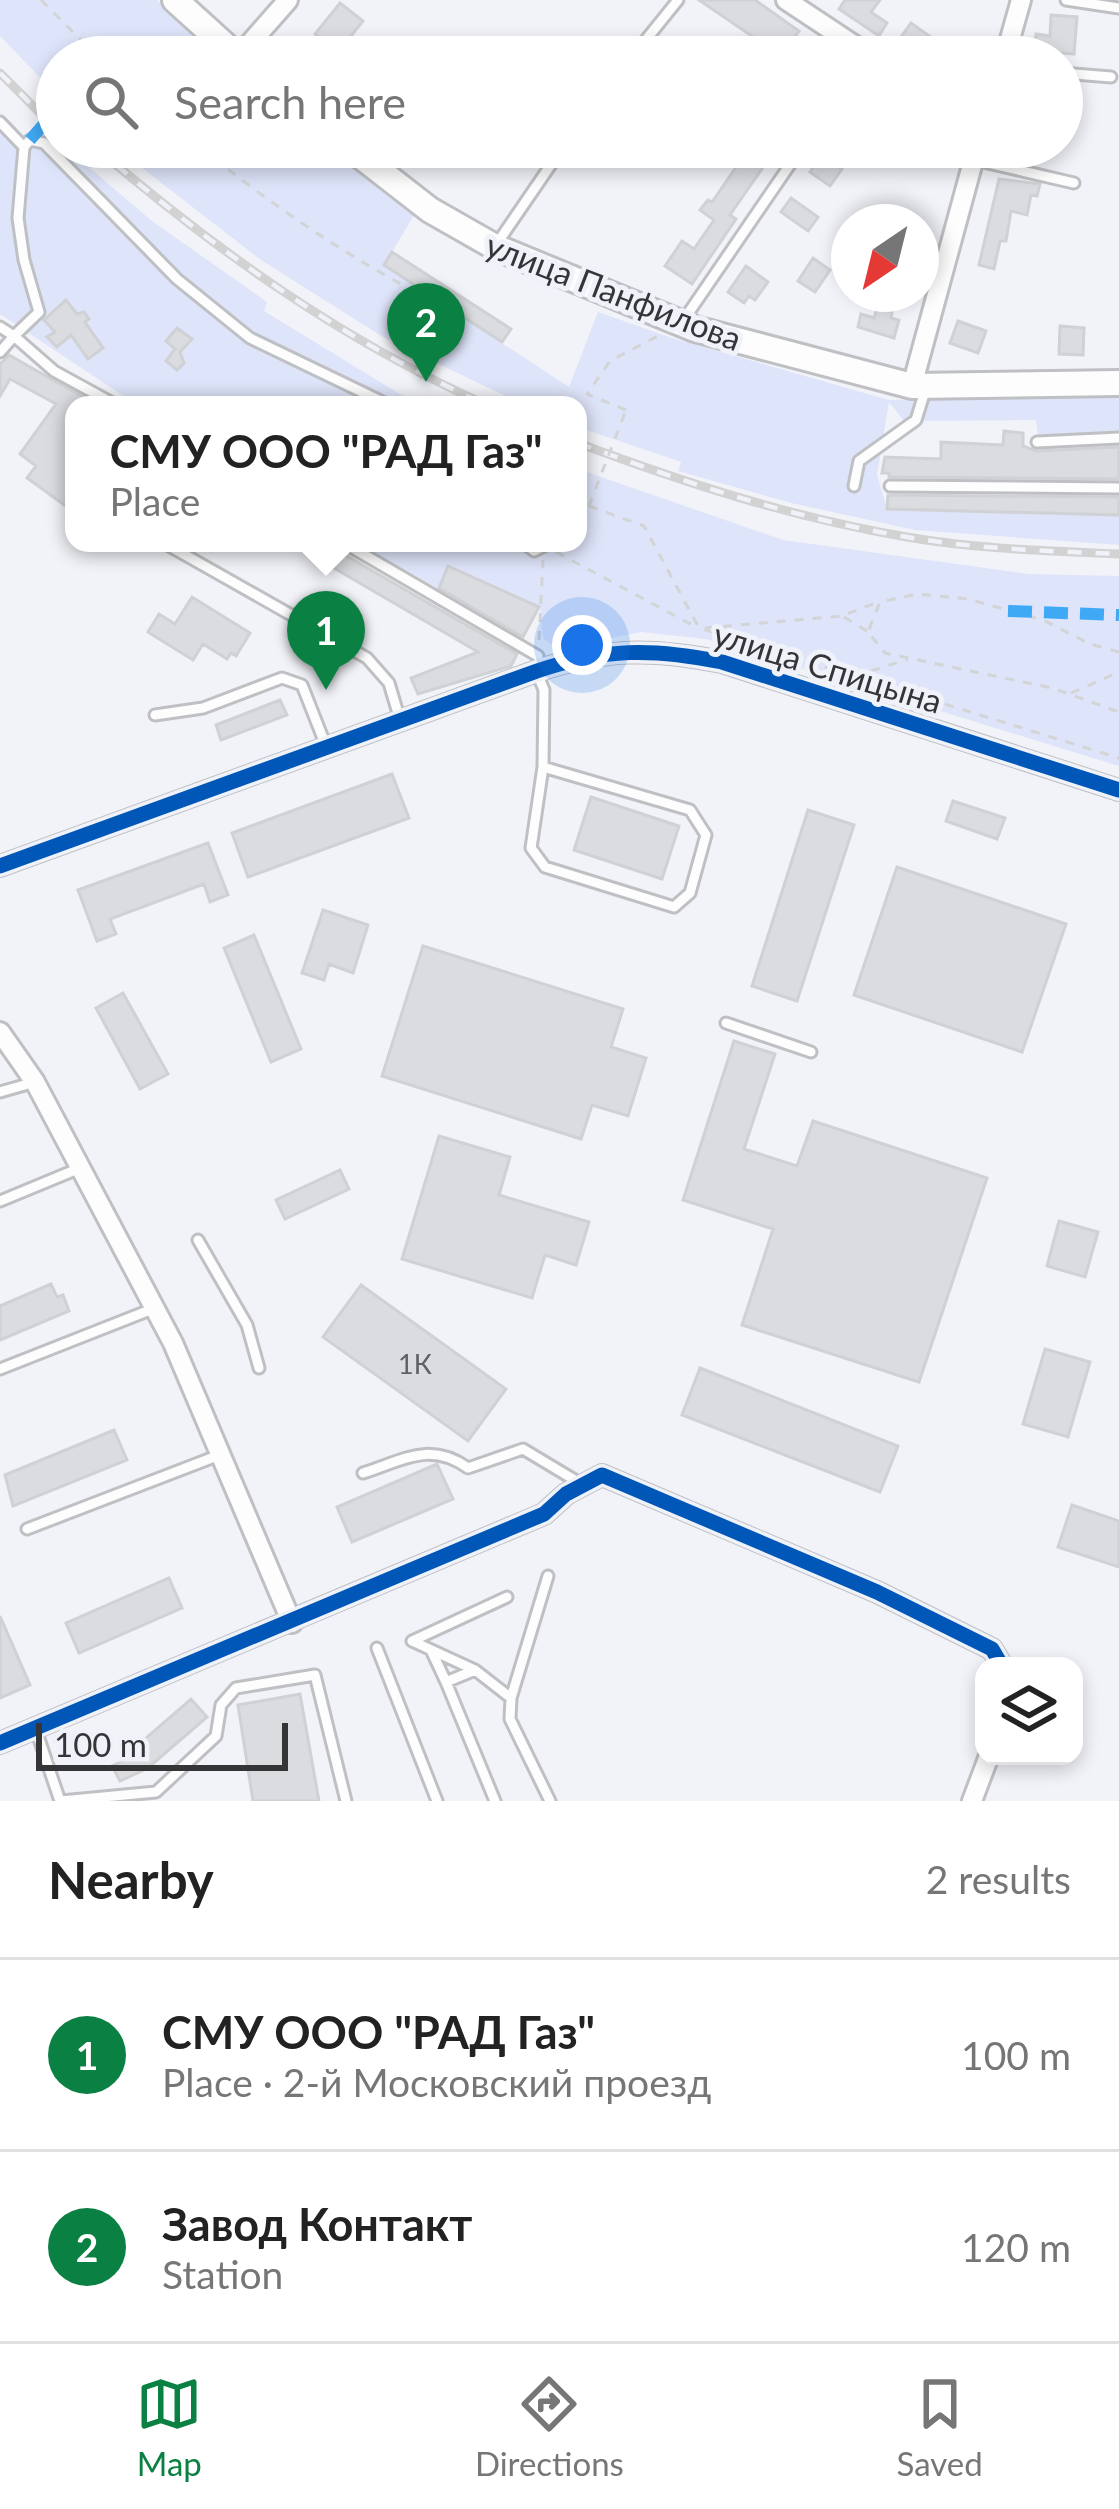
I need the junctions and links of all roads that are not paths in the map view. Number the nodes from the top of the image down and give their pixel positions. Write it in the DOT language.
graph roads {
  1 [pos="175,0"];
  2 [pos="288,0"];
  3 [pos="678,0"];
  4 [pos="786,0"];
  5 [pos="1021,0"];
  6 [pos="1066,0"];
  7 [pos="1119,8"];
  8 [pos="215,36"];
  9 [pos="256,36"];
  10 [pos="649,36"];
  11 [pos="839,36"];
  12 [pos="1011,36"];
  13 [pos="1083,75"];
  14 [pos="1111,77"];
  15 [pos="0,122"];
  16 [pos="36,141"];
  17 [pos="24,148"];
  18 [pos="68,168"];
  19 [pos="376,168"];
  20 [pos="549,168"];
  21 [pos="788,168"];
  22 [pos="972,168"];
  23 [pos="1025,168"];
  24 [pos="1074,183"];
  25 [pos="495,247"];
  26 [pos="681,324"];
  27 [pos="0,327"];
  28 [pos="14,336"];
  29 [pos="0,352"];
  30 [pos="1119,383"];
  31 [pos="919,386"];
  32 [pos="100,396"];
  33 [pos="370,396"];
  34 [pos="1119,438"];
  35 [pos="1036,442"];
  36 [pos="854,486"];
  37 [pos="890,486"];
  38 [pos="1119,488"];
  39 [pos="180,552"];
  40 [pos="358,552"];
  41 [pos="537,663"];
  42 [pos="155,715"];
  43 [pos="400,720"];
  44 [pos="326,746"];
  45 [pos="543,767"];
  46 [pos="1119,790"];
  47 [pos="0,866"];
  48 [pos="727,1023"];
  49 [pos="0,1032"];
  50 [pos="811,1052"];
  51 [pos="35,1082"];
  52 [pos="0,1092"];
  53 [pos="80,1168"];
  54 [pos="0,1201"];
  55 [pos="198,1240"];
  56 [pos="155,1307"];
  57 [pos="260,1368"];
  58 [pos="0,1369"];
  59 [pos="222,1454"];
  60 [pos="363,1473"];
  61 [pos="583,1486"];
  62 [pos="27,1529"];
  63 [pos="548,1576"];
  64 [pos="507,1597"];
  65 [pos="292,1623"];
  66 [pos="377,1648"];
  67 [pos="431,1650"];
  68 [pos="997,1657"];
  69 [pos="475,1670"];
  70 [pos="446,1682"];
  71 [pos="511,1698"];
  72 [pos="35,1727"];
  73 [pos="1,1740"];
  74 [pos="986,1765"];
  75 [pos="157,1797"];
  76 [pos="92,1800"];
  77 [pos="60,1801"];
  78 [pos="346,1801"];
  79 [pos="437,1801"];
  80 [pos="495,1801"];
  81 [pos="550,1801"];
  82 [pos="972,1801"];
  1 -- 8 [label="main road"];
  2 -- 9 [label="street"];
  3 -- 10 [label="lane"];
  4 -- 11 [label="street"];
  5 -- 12 [label="street"];
  6 -- 7 [label="lane"];
  13 -- 14 [label="lane"];
  15 -- 17 [label="lane"];
  16 -- 17 [label="lane"];
  17 -- 28 [label="lane"];
  18 -- 33 [label="lane"];
  19 -- 25 [label="main road, улица Панфилова"];
  20 -- 25 [label="lane"];
  21 -- 26 [label="lane"];
  22 -- 31 [label="street"];
  23 -- 24 [label="lane"];
  25 -- 26 [label="main road, улица Панфилова"];
  26 -- 31 [label="main road, улица Панфилова"];
  27 -- 28 [label="lane"];
  28 -- 29 [label="lane"];
  28 -- 32 [label="lane"];
  30 -- 31 [label="main road, улица Панфилова"];
  31 -- 36 [label="lane"];
  34 -- 35 [label="lane"];
  37 -- 38 [label="lane"];
  39 -- 43 [label="lane"];
  40 -- 41 [label="lane"];
  41 -- 43 [label="street, улица Спицына"];
  41 -- 45 [label="lane"];
  41 -- 46 [label="street, улица Спицына"];
  42 -- 44 [label="lane"];
  43 -- 44 [label="street, улица Спицына"];
  44 -- 47 [label="street, улица Спицына"];
  45 -- 45 [label="lane"];
  48 -- 50 [label="lane"];
  49 -- 51 [label="street"];
  51 -- 52 [label="lane"];
  51 -- 53 [label="street"];
  53 -- 54 [label="lane"];
  53 -- 56 [label="street"];
  55 -- 57 [label="lane"];
  56 -- 58 [label="lane"];
  56 -- 59 [label="street"];
  59 -- 62 [label="lane"];
  59 -- 65 [label="street"];
  60 -- 61 [label="lane"];
  61 -- 65 [label="street"];
  61 -- 68 [label="street"];
  63 -- 71 [label="lane"];
  64 -- 67 [label="lane"];
  65 -- 72 [label="street"];
  66 -- 79 [label="lane"];
  67 -- 69 [label="lane"];
  67 -- 70 [label="lane"];
  69 -- 70 [label="lane"];
  69 -- 71 [label="lane"];
  70 -- 80 [label="lane"];
  71 -- 81 [label="lane"];
  72 -- 73 [label="street"];
  72 -- 77 [label="lane"];
  74 -- 82 [label="street"];
  75 -- 76 [label="lane"];
  75 -- 78 [label="lane"];
  76 -- 77 [label="lane"];
}
